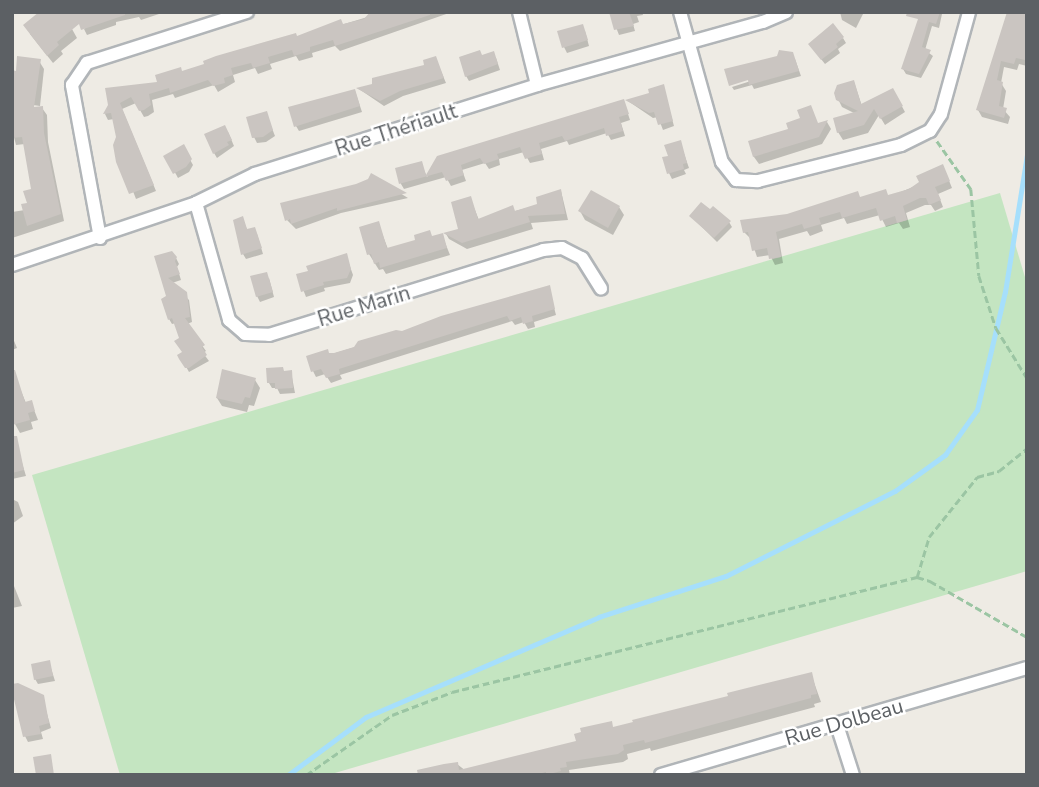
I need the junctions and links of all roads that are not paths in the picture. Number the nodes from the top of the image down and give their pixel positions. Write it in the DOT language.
graph roads {
  1 [pos="247,12"];
  2 [pos="519,12"];
  3 [pos="680,12"];
  4 [pos="786,12"];
  5 [pos="969,12"];
  6 [pos="687,43"];
  7 [pos="537,85"];
  8 [pos="197,203"];
  9 [pos="100,238"];
  10 [pos="12,265"];
  11 [pos="601,289"];
  12 [pos="1027,668"];
  13 [pos="837,725"];
  14 [pos="662,775"];
  15 [pos="853,775"];
  1 -- 9 [label="street"];
  2 -- 7 [label="street"];
  3 -- 6 [label="street"];
  4 -- 6 [label="street, Rue Thériault"];
  5 -- 6 [label="street"];
  6 -- 7 [label="street, Rue Thériault"];
  7 -- 8 [label="street, Rue Thériault"];
  8 -- 9 [label="street, Rue Thériault"];
  8 -- 11 [label="street, Rue Marin"];
  9 -- 10 [label="street, Rue Thériault"];
  12 -- 13 [label="street, Rue Dolbeau"];
  13 -- 14 [label="street, Rue Dolbeau"];
  13 -- 15 [label="street"];
}
